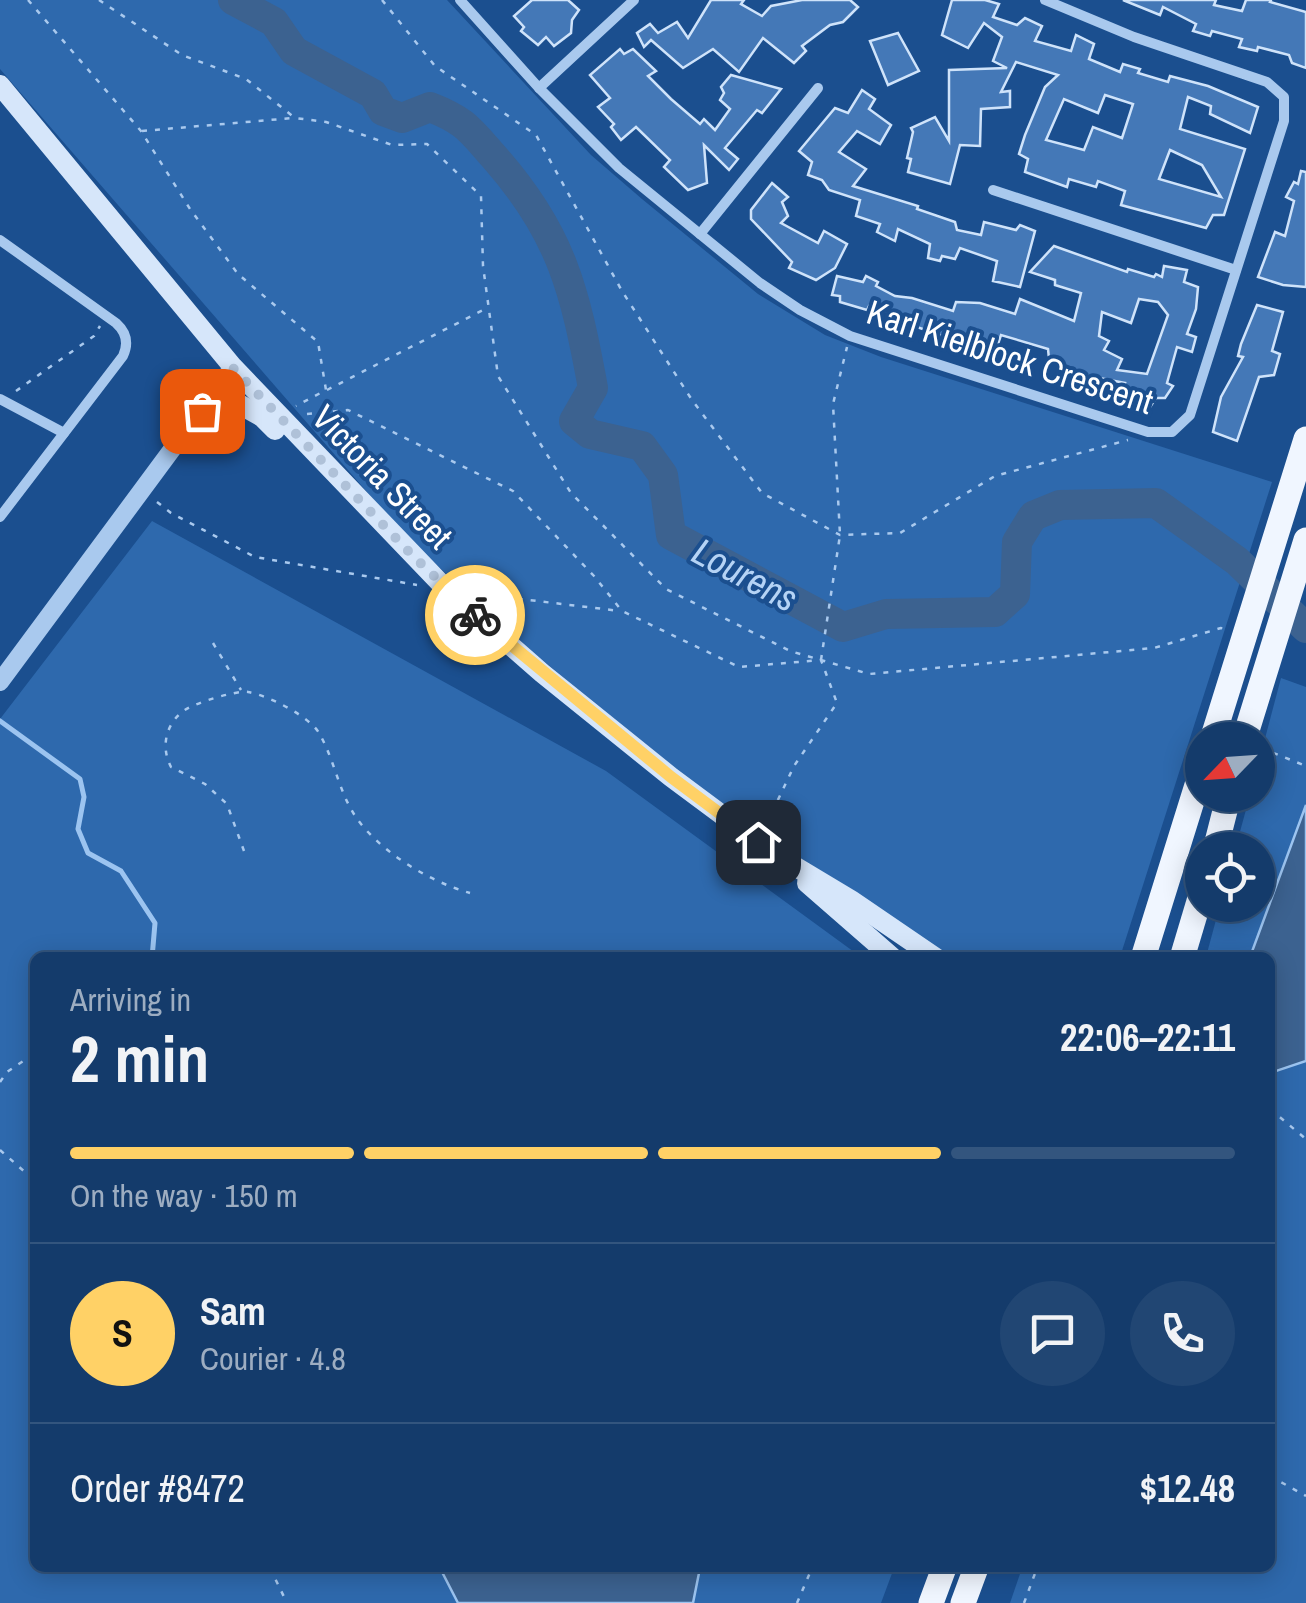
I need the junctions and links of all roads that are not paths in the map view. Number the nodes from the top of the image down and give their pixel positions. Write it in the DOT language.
graph roads {
  1 [pos="460,0"];
  2 [pos="634,0"];
  3 [pos="1045,0"];
  4 [pos="0,85"];
  5 [pos="539,88"];
  6 [pos="818,88"];
  7 [pos="993,190"];
  8 [pos="700,234"];
  9 [pos="0,240"];
  10 [pos="1236,270"];
  11 [pos="233,368"];
  12 [pos="2,400"];
  13 [pos="202,411"];
  14 [pos="64,434"];
  15 [pos="1306,440"];
  16 [pos="336,476"];
  17 [pos="0,518"];
  18 [pos="1306,540"];
  19 [pos="0,682"];
  20 [pos="1218,722"];
  21 [pos="1249,722"];
  22 [pos="1189,812"];
  23 [pos="776,855"];
  24 [pos="1193,922"];
  25 [pos="886,952"];
  26 [pos="927,952"];
  27 [pos="1145,952"];
  28 [pos="1184,952"];
  29 [pos="943,1572"];
  30 [pos="975,1572"];
  31 [pos="931,1603"];
  32 [pos="964,1603"];
  1 -- 5 [label="street, Karl Kielblock Crescent"];
  2 -- 5 [label="street"];
  3 -- 10 [label="street, Karl Kielblock Crescent"];
  4 -- 11 [label="main road, Victoria Street"];
  5 -- 8 [label="street, Karl Kielblock Crescent"];
  6 -- 8 [label="street"];
  7 -- 10 [label="street"];
  8 -- 10 [label="street, Karl Kielblock Crescent"];
  9 -- 14 [label="street"];
  11 -- 13 [label="street"];
  11 -- 16 [label="main road, Victoria Street"];
  12 -- 14 [label="street"];
  13 -- 16 [label="main road"];
  13 -- 19 [label="street"];
  14 -- 17 [label="street"];
  15 -- 20 [label="main road"];
  16 -- 23 [label="main road, Victoria Street"];
  18 -- 21 [label="main road"];
  22 -- 27 [label="main road"];
  23 -- 25 [label="main road, Victoria Street"];
  23 -- 26 [label="main road, Victoria Street"];
  24 -- 28 [label="main road"];
  29 -- 31 [label="main road"];
  30 -- 32 [label="main road"];
}
